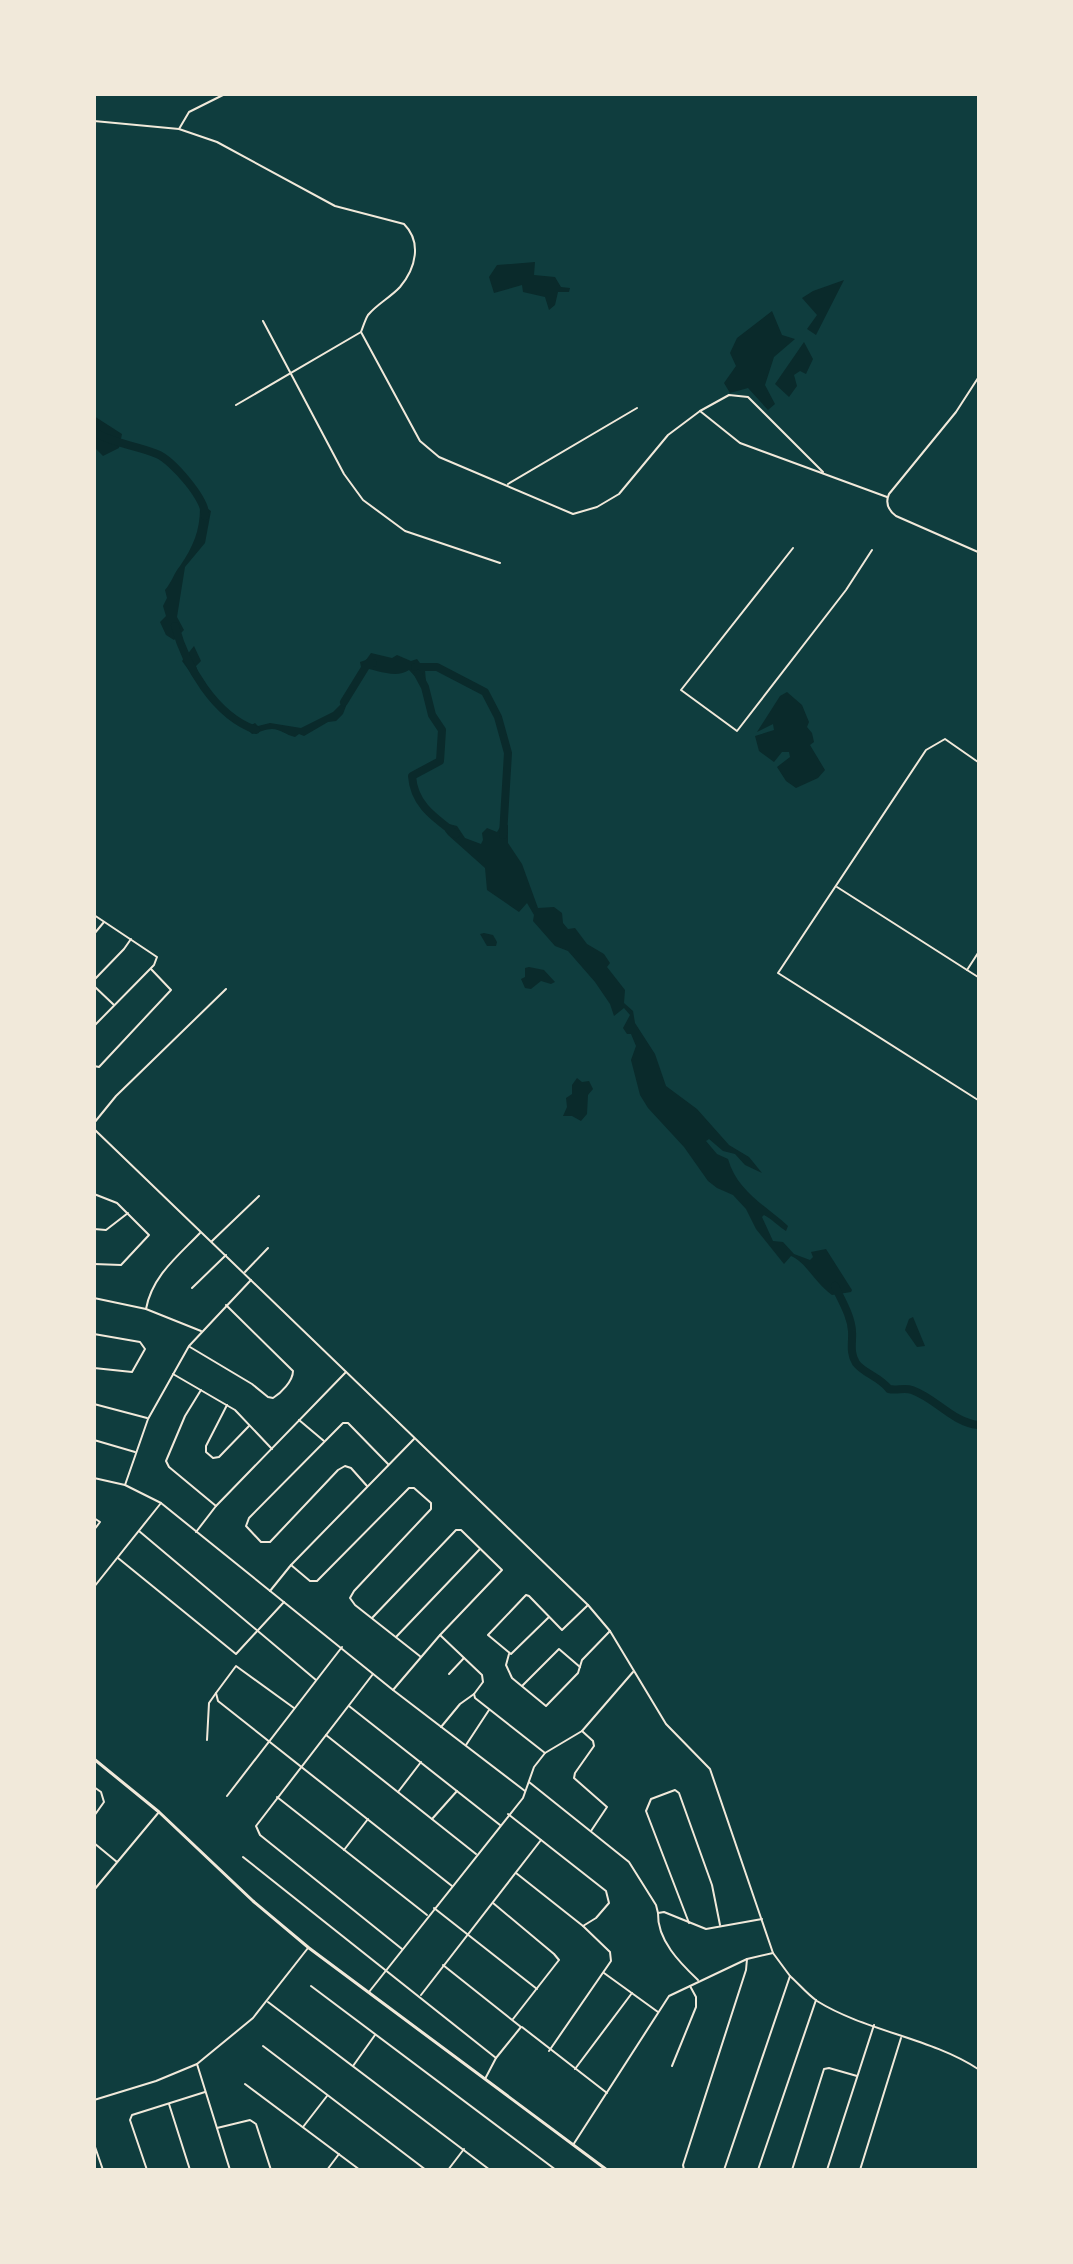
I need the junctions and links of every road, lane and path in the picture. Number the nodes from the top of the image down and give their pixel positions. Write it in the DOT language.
graph roads {
  1 [pos="225,94"];
  2 [pos="94,121"];
  3 [pos="179,129"];
  4 [pos="263,321"];
  5 [pos="361,332"];
  6 [pos="290,373"];
  7 [pos="978,378"];
  8 [pos="236,405"];
  9 [pos="638,408"];
  10 [pos="700,411"];
  11 [pos="825,473"];
  12 [pos="508,484"];
  13 [pos="887,497"];
  14 [pos="793,548"];
  15 [pos="872,550"];
  16 [pos="978,552"];
  17 [pos="500,563"];
  18 [pos="978,762"];
  19 [pos="836,886"];
  20 [pos="94,915"];
  21 [pos="105,922"];
  22 [pos="94,934"];
  23 [pos="131,939"];
  24 [pos="978,953"];
  25 [pos="151,968"];
  26 [pos="967,970"];
  27 [pos="978,977"];
  28 [pos="94,980"];
  29 [pos="94,986"];
  30 [pos="226,989"];
  31 [pos="114,1005"];
  32 [pos="94,1026"];
  33 [pos="94,1066"];
  34 [pos="978,1100"];
  35 [pos="94,1123"];
  36 [pos="94,1129"];
  37 [pos="94,1194"];
  38 [pos="259,1196"];
  39 [pos="128,1213"];
  40 [pos="94,1229"];
  41 [pos="200,1233"];
  42 [pos="212,1241"];
  43 [pos="267,1248"];
  44 [pos="226,1255"];
  45 [pos="94,1264"];
  46 [pos="244,1273"];
  47 [pos="251,1280"];
  48 [pos="192,1288"];
  49 [pos="94,1298"];
  50 [pos="226,1305"];
  51 [pos="146,1309"];
  52 [pos="201,1331"];
  53 [pos="94,1334"];
  54 [pos="189,1346"];
  55 [pos="94,1368"];
  56 [pos="346,1372"];
  57 [pos="173,1374"];
  58 [pos="201,1390"];
  59 [pos="94,1404"];
  60 [pos="227,1405"];
  61 [pos="148,1419"];
  62 [pos="299,1420"];
  63 [pos="250,1425"];
  64 [pos="414,1439"];
  65 [pos="94,1440"];
  66 [pos="324,1441"];
  67 [pos="272,1449"];
  68 [pos="135,1452"];
  69 [pos="388,1464"];
  70 [pos="94,1478"];
  71 [pos="125,1485"];
  72 [pos="368,1486"];
  73 [pos="161,1503"];
  74 [pos="216,1506"];
  75 [pos="94,1518"];
  76 [pos="94,1530"];
  77 [pos="139,1531"];
  78 [pos="196,1532"];
  79 [pos="480,1548"];
  80 [pos="118,1558"];
  81 [pos="291,1565"];
  82 [pos="94,1587"];
  83 [pos="270,1591"];
  84 [pos="284,1602"];
  85 [pos="588,1605"];
  86 [pos="549,1617"];
  87 [pos="372,1618"];
  88 [pos="260,1631"];
  89 [pos="609,1631"];
  90 [pos="440,1635"];
  91 [pos="396,1637"];
  92 [pos="342,1647"];
  93 [pos="509,1654"];
  94 [pos="421,1657"];
  95 [pos="464,1658"];
  96 [pos="580,1667"];
  97 [pos="634,1671"];
  98 [pos="374,1674"];
  99 [pos="449,1674"];
  100 [pos="316,1680"];
  101 [pos="522,1686"];
  102 [pos="393,1690"];
  103 [pos="216,1693"];
  104 [pos="474,1694"];
  105 [pos="348,1705"];
  106 [pos="294,1708"];
  107 [pos="489,1709"];
  108 [pos="441,1727"];
  109 [pos="582,1731"];
  110 [pos="326,1734"];
  111 [pos="207,1740"];
  112 [pos="270,1741"];
  113 [pos="466,1745"];
  114 [pos="545,1753"];
  115 [pos="94,1759"];
  116 [pos="421,1762"];
  117 [pos="301,1766"];
  118 [pos="529,1782"];
  119 [pos="94,1787"];
  120 [pos="457,1791"];
  121 [pos="525,1791"];
  122 [pos="398,1792"];
  123 [pos="227,1796"];
  124 [pos="277,1797"];
  125 [pos="159,1812"];
  126 [pos="508,1814"];
  127 [pos="94,1816"];
  128 [pos="368,1819"];
  129 [pos="432,1819"];
  130 [pos="500,1825"];
  131 [pos="591,1832"];
  132 [pos="541,1840"];
  133 [pos="95,1844"];
  134 [pos="344,1850"];
  135 [pos="476,1854"];
  136 [pos="243,1857"];
  137 [pos="117,1862"];
  138 [pos="516,1873"];
  139 [pos="452,1886"];
  140 [pos="94,1890"];
  141 [pos="492,1903"];
  142 [pos="434,1908"];
  143 [pos="658,1914"];
  144 [pos="427,1915"];
  145 [pos="762,1919"];
  146 [pos="688,1923"];
  147 [pos="720,1925"];
  148 [pos="583,1926"];
  149 [pos="468,1934"];
  150 [pos="309,1948"];
  151 [pos="402,1949"];
  152 [pos="773,1953"];
  153 [pos="747,1959"];
  154 [pos="443,1965"];
  155 [pos="386,1969"];
  156 [pos="604,1973"];
  157 [pos="790,1976"];
  158 [pos="699,1981"];
  159 [pos="311,1986"];
  160 [pos="690,1986"];
  161 [pos="537,1989"];
  162 [pos="369,1992"];
  163 [pos="632,1993"];
  164 [pos="420,1995"];
  165 [pos="816,2000"];
  166 [pos="268,2002"];
  167 [pos="659,2012"];
  168 [pos="512,2019"];
  169 [pos="874,2025"];
  170 [pos="521,2027"];
  171 [pos="375,2035"];
  172 [pos="902,2037"];
  173 [pos="263,2046"];
  174 [pos="549,2051"];
  175 [pos="496,2058"];
  176 [pos="197,2064"];
  177 [pos="353,2066"];
  178 [pos="672,2066"];
  179 [pos="978,2068"];
  180 [pos="575,2069"];
  181 [pos="856,2076"];
  182 [pos="485,2079"];
  183 [pos="245,2084"];
  184 [pos="205,2092"];
  185 [pos="607,2093"];
  186 [pos="327,2096"];
  187 [pos="94,2100"];
  188 [pos="169,2104"];
  189 [pos="303,2127"];
  190 [pos="217,2128"];
  191 [pos="94,2144"];
  192 [pos="573,2145"];
  193 [pos="464,2149"];
  194 [pos="339,2154"];
  195 [pos="103,2169"];
  196 [pos="147,2169"];
  197 [pos="190,2169"];
  198 [pos="230,2169"];
  199 [pos="271,2169"];
  200 [pos="327,2169"];
  201 [pos="360,2169"];
  202 [pos="426,2169"];
  203 [pos="448,2169"];
  204 [pos="490,2169"];
  205 [pos="556,2169"];
  206 [pos="607,2169"];
  207 [pos="684,2169"];
  208 [pos="724,2169"];
  209 [pos="758,2169"];
  210 [pos="792,2169"];
  211 [pos="827,2169"];
  212 [pos="860,2169"];
  1 -- 3 [label="street"];
  2 -- 3 [label="street"];
  3 -- 5 [label="street"];
  4 -- 6 [label="street"];
  5 -- 6 [label="street"];
  5 -- 12 [label="street"];
  6 -- 8 [label="street"];
  6 -- 17 [label="street"];
  7 -- 13 [label="street"];
  9 -- 12 [label="street"];
  10 -- 11 [label="street"];
  10 -- 11 [label="street"];
  10 -- 12 [label="street"];
  11 -- 13 [label="street"];
  13 -- 16 [label="street"];
  14 -- 15 [label="street"];
  18 -- 19 [label="street"];
  19 -- 26 [label="street"];
  19 -- 34 [label="street"];
  20 -- 21 [label="street"];
  21 -- 22 [label="street"];
  21 -- 23 [label="street"];
  23 -- 25 [label="street"];
  23 -- 28 [label="street"];
  24 -- 26 [label="street"];
  25 -- 31 [label="street"];
  25 -- 33 [label="street"];
  26 -- 27 [label="street"];
  29 -- 31 [label="street"];
  30 -- 35 [label="street"];
  31 -- 32 [label="street"];
  36 -- 41 [label="street"];
  37 -- 39 [label="street"];
  38 -- 42 [label="street"];
  39 -- 40 [label="street"];
  39 -- 45 [label="street"];
  41 -- 42 [label="street"];
  41 -- 51 [label="street"];
  42 -- 44 [label="street"];
  43 -- 46 [label="street"];
  44 -- 46 [label="street"];
  44 -- 48 [label="street"];
  46 -- 47 [label="street"];
  47 -- 50 [label="street"];
  47 -- 56 [label="street"];
  49 -- 51 [label="street"];
  50 -- 52 [label="street"];
  50 -- 54 [label="street"];
  51 -- 52 [label="street"];
  52 -- 54 [label="street"];
  53 -- 55 [label="street"];
  54 -- 57 [label="street"];
  56 -- 62 [label="street"];
  56 -- 64 [label="street"];
  57 -- 58 [label="street"];
  57 -- 61 [label="street"];
  58 -- 60 [label="street"];
  58 -- 74 [label="street"];
  59 -- 61 [label="street"];
  60 -- 63 [label="street"];
  60 -- 63 [label="street"];
  61 -- 68 [label="street"];
  62 -- 66 [label="street"];
  62 -- 67 [label="street"];
  63 -- 67 [label="street"];
  64 -- 69 [label="street"];
  64 -- 85 [label="street"];
  65 -- 68 [label="street"];
  66 -- 69 [label="street"];
  66 -- 72 [label="street"];
  67 -- 74 [label="street"];
  68 -- 71 [label="street"];
  69 -- 72 [label="street"];
  70 -- 71 [label="street"];
  71 -- 73 [label="street"];
  72 -- 81 [label="street"];
  73 -- 77 [label="street"];
  73 -- 78 [label="street"];
  74 -- 78 [label="street"];
  75 -- 76 [label="street"];
  77 -- 80 [label="street"];
  77 -- 88 [label="street"];
  78 -- 83 [label="street"];
  79 -- 87 [label="street"];
  79 -- 90 [label="street"];
  79 -- 91 [label="street"];
  80 -- 82 [label="street"];
  80 -- 88 [label="street"];
  81 -- 83 [label="street"];
  81 -- 87 [label="street"];
  83 -- 84 [label="street"];
  84 -- 88 [label="street"];
  84 -- 92 [label="street"];
  85 -- 86 [label="street"];
  85 -- 89 [label="street"];
  86 -- 93 [label="street"];
  86 -- 93 [label="street"];
  87 -- 91 [label="street"];
  88 -- 100 [label="street"];
  89 -- 96 [label="street"];
  89 -- 97 [label="street"];
  90 -- 94 [label="street"];
  90 -- 95 [label="street"];
  91 -- 94 [label="street"];
  92 -- 98 [label="street"];
  92 -- 100 [label="street"];
  93 -- 101 [label="street"];
  94 -- 102 [label="street"];
  95 -- 99 [label="street"];
  95 -- 104 [label="street"];
  96 -- 101 [label="street"];
  96 -- 101 [label="street"];
  97 -- 109 [label="street"];
  97 -- 145 [label="street"];
  98 -- 102 [label="street"];
  98 -- 105 [label="street"];
  100 -- 106 [label="street"];
  102 -- 108 [label="street"];
  103 -- 106 [label="street"];
  103 -- 111 [label="street"];
  103 -- 112 [label="street"];
  104 -- 107 [label="street"];
  104 -- 108 [label="street"];
  105 -- 110 [label="street"];
  105 -- 116 [label="street"];
  106 -- 112 [label="street"];
  107 -- 113 [label="street"];
  107 -- 114 [label="street"];
  108 -- 113 [label="street"];
  109 -- 114 [label="street"];
  109 -- 131 [label="street"];
  110 -- 117 [label="street"];
  110 -- 122 [label="street"];
  112 -- 117 [label="street"];
  112 -- 123 [label="street"];
  113 -- 121 [label="street"];
  114 -- 118 [label="street"];
  115 -- 125 [label="main road"];
  116 -- 120 [label="street"];
  116 -- 122 [label="street"];
  117 -- 124 [label="street"];
  117 -- 128 [label="street"];
  118 -- 121 [label="street"];
  118 -- 131 [label="street"];
  119 -- 127 [label="street"];
  120 -- 129 [label="street"];
  120 -- 130 [label="street"];
  121 -- 126 [label="street"];
  122 -- 129 [label="street"];
  124 -- 134 [label="street"];
  124 -- 151 [label="street"];
  125 -- 137 [label="street"];
  125 -- 150 [label="main road"];
  126 -- 130 [label="street"];
  126 -- 132 [label="street"];
  128 -- 134 [label="street"];
  128 -- 139 [label="street"];
  129 -- 135 [label="street"];
  130 -- 135 [label="street"];
  131 -- 143 [label="street"];
  132 -- 138 [label="street"];
  132 -- 148 [label="street"];
  133 -- 137 [label="street"];
  134 -- 144 [label="street"];
  135 -- 139 [label="street"];
  136 -- 155 [label="street"];
  137 -- 140 [label="street"];
  138 -- 141 [label="street"];
  138 -- 148 [label="street"];
  139 -- 142 [label="street"];
  141 -- 149 [label="street"];
  141 -- 161 [label="street"];
  142 -- 144 [label="street"];
  142 -- 149 [label="street"];
  143 -- 146 [label="street"];
  143 -- 158 [label="street"];
  144 -- 151 [label="street"];
  145 -- 147 [label="street"];
  145 -- 152 [label="street"];
  146 -- 147 [label="street"];
  146 -- 147 [label="street"];
  148 -- 156 [label="street"];
  149 -- 154 [label="street"];
  149 -- 161 [label="street"];
  150 -- 162 [label="main road"];
  150 -- 166 [label="street"];
  151 -- 155 [label="street"];
  152 -- 153 [label="street"];
  152 -- 157 [label="street"];
  153 -- 158 [label="street"];
  153 -- 207 [label="street"];
  154 -- 164 [label="street"];
  154 -- 168 [label="street"];
  155 -- 162 [label="street"];
  155 -- 164 [label="street"];
  156 -- 163 [label="street"];
  156 -- 174 [label="street"];
  157 -- 165 [label="street"];
  157 -- 208 [label="street"];
  158 -- 160 [label="street"];
  159 -- 171 [label="street"];
  160 -- 167 [label="street"];
  160 -- 178 [label="street"];
  161 -- 168 [label="street"];
  162 -- 182 [label="main road"];
  163 -- 167 [label="street"];
  163 -- 180 [label="street"];
  164 -- 175 [label="street"];
  165 -- 169 [label="street"];
  165 -- 209 [label="street"];
  166 -- 176 [label="street"];
  166 -- 177 [label="street"];
  167 -- 185 [label="street"];
  168 -- 170 [label="street"];
  169 -- 172 [label="street"];
  169 -- 181 [label="street"];
  170 -- 174 [label="street"];
  170 -- 175 [label="street"];
  171 -- 177 [label="street"];
  171 -- 205 [label="street"];
  172 -- 179 [label="street"];
  172 -- 212 [label="street"];
  173 -- 186 [label="street"];
  174 -- 180 [label="street"];
  175 -- 182 [label="street"];
  176 -- 184 [label="street"];
  176 -- 187 [label="street"];
  177 -- 193 [label="street"];
  180 -- 185 [label="street"];
  181 -- 210 [label="street"];
  181 -- 211 [label="street"];
  182 -- 192 [label="main road"];
  183 -- 189 [label="street"];
  184 -- 188 [label="street"];
  184 -- 190 [label="street"];
  185 -- 192 [label="street"];
  186 -- 189 [label="street"];
  186 -- 202 [label="street"];
  188 -- 196 [label="street"];
  188 -- 197 [label="street"];
  189 -- 194 [label="street"];
  190 -- 198 [label="street"];
  190 -- 199 [label="street"];
  191 -- 195 [label="street"];
  192 -- 206 [label="main road"];
  193 -- 203 [label="street"];
  193 -- 204 [label="street"];
  194 -- 200 [label="street"];
  194 -- 201 [label="street"];
}
